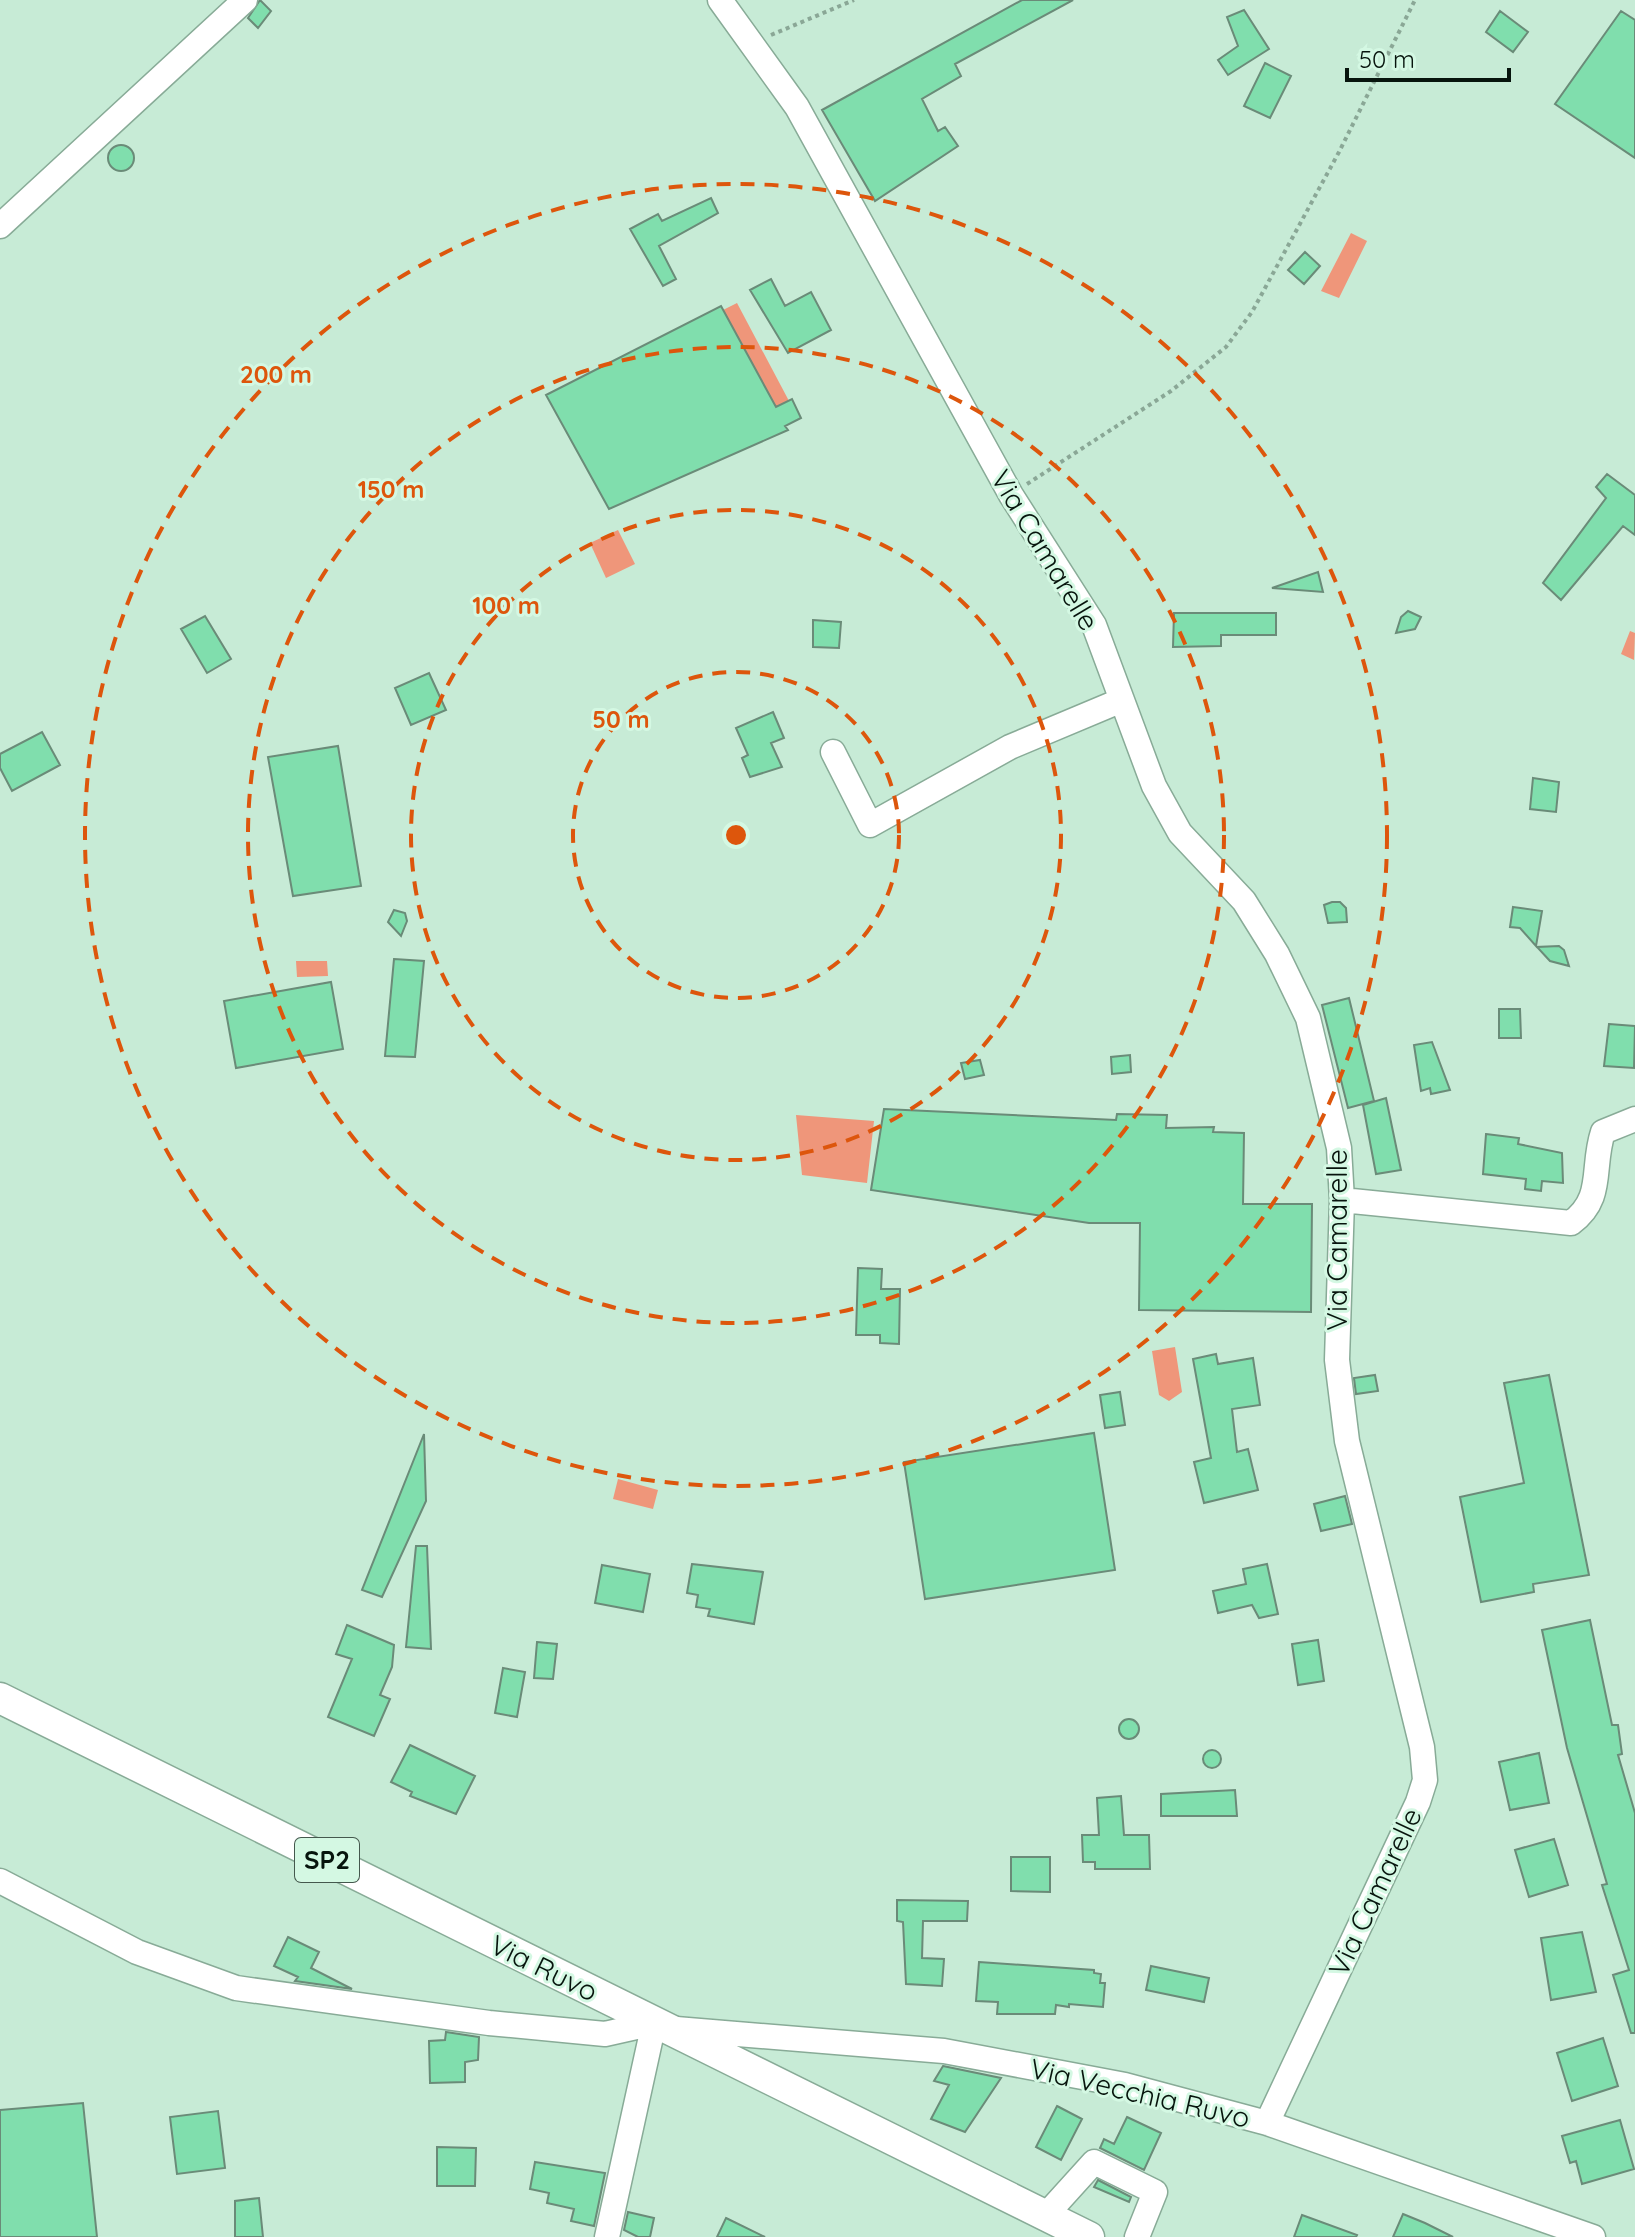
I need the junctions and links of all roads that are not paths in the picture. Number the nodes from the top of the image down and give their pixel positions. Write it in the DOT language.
graph roads {
  1 [pos="245,0"];
  2 [pos="720,0"];
  3 [pos="0,226"];
  4 [pos="1122,700"];
  5 [pos="833,752"];
  6 [pos="1635,1119"];
  7 [pos="1342,1200"];
  8 [pos="0,1698"];
  9 [pos="0,1881"];
  10 [pos="662,2026"];
  11 [pos="1267,2123"];
  12 [pos="1046,2215"];
  13 [pos="607,2237"];
  14 [pos="1089,2237"];
  15 [pos="1137,2237"];
  16 [pos="1593,2237"];
  1 -- 3 [label="street"];
  2 -- 4 [label="street, Via Camarelle"];
  4 -- 5 [label="street"];
  4 -- 7 [label="street, Via Camarelle"];
  6 -- 7 [label="street"];
  7 -- 11 [label="street, Via Camarelle"];
  8 -- 10 [label="main road, Via Ruvo / SP2"];
  9 -- 10 [label="street, Via Vecchia Ruvo"];
  10 -- 11 [label="street, Via Vecchia Ruvo"];
  10 -- 12 [label="main road, Via Ruvo / SP2"];
  10 -- 13 [label="street"];
  11 -- 16 [label="street, Via Vecchia Ruvo"];
  12 -- 14 [label="main road, Via Ruvo / SP2"];
  12 -- 15 [label="street"];
}
